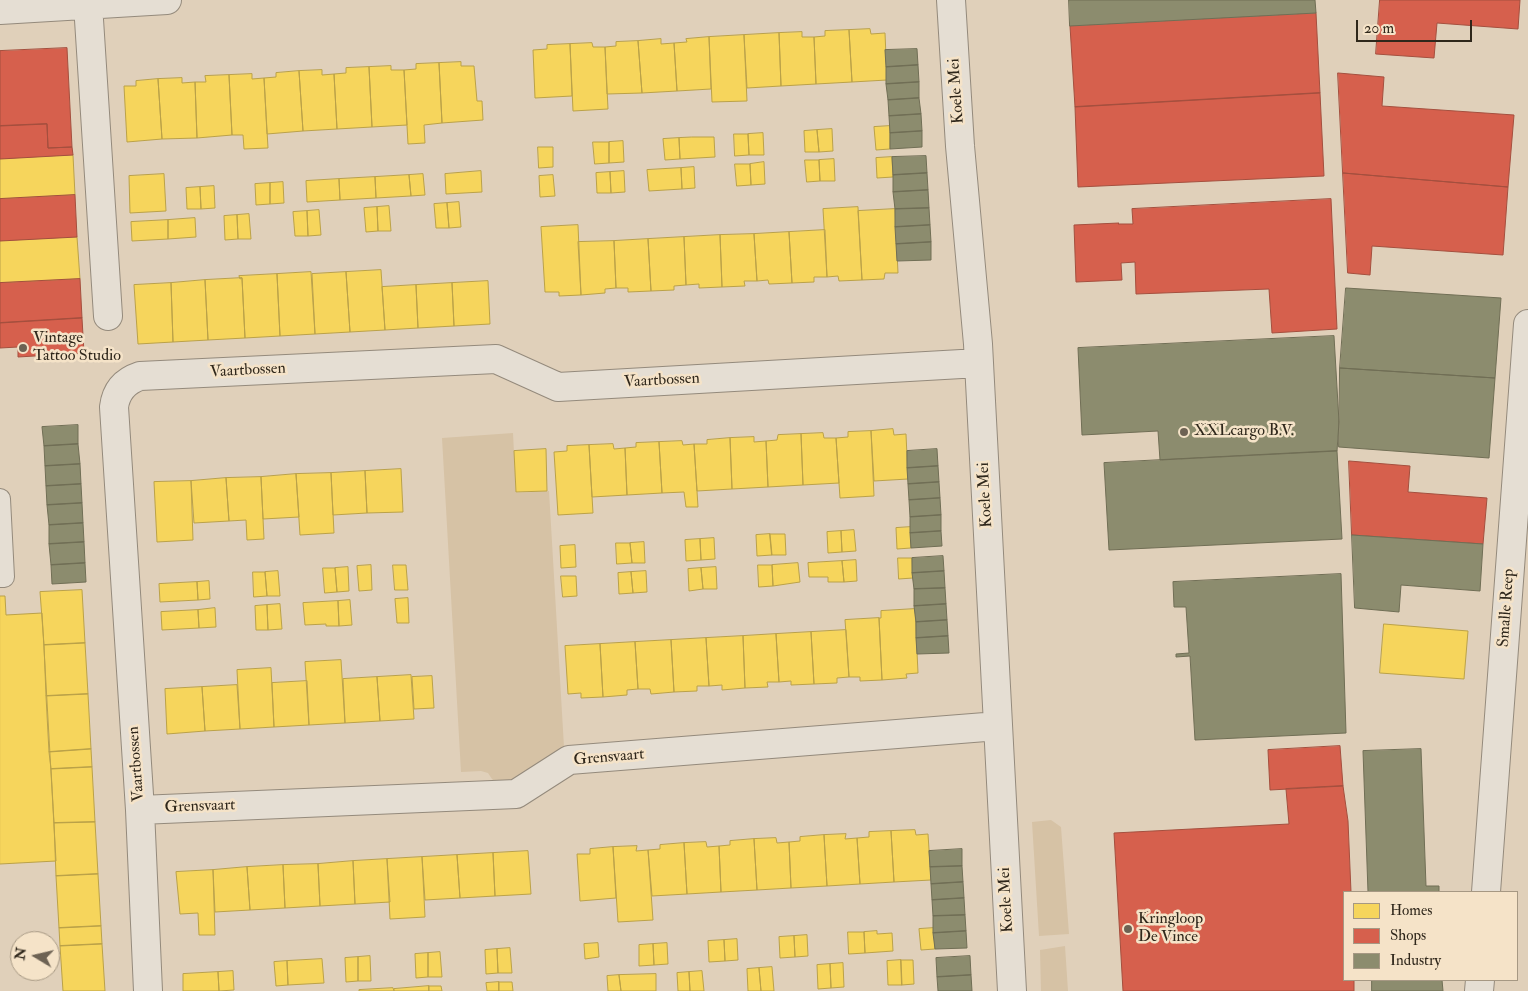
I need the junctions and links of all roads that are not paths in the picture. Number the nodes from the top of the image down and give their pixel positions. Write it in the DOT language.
graph roads {
  1 [pos="167,0"];
  2 [pos="951,0"];
  3 [pos="88,4"];
  4 [pos="0,10"];
  5 [pos="108,316"];
  6 [pos="1528,324"];
  7 [pos="978,362"];
  8 [pos="0,499"];
  9 [pos="0,577"];
  10 [pos="998,726"];
  11 [pos="140,810"];
  12 [pos="1486,891"];
  13 [pos="148,991"];
  14 [pos="1012,991"];
  1 -- 3 [label="street"];
  2 -- 7 [label="street, Koele Mei"];
  3 -- 4 [label="street"];
  3 -- 5 [label="street"];
  6 -- 12 [label="street, Smalle Reep"];
  7 -- 10 [label="street, Koele Mei"];
  7 -- 11 [label="street, Vaartbossen"];
  8 -- 9 [label="lane"];
  10 -- 11 [label="street, Grensvaart"];
  10 -- 14 [label="street, Koele Mei"];
  11 -- 13 [label="street, Vaartbossen"];
}
